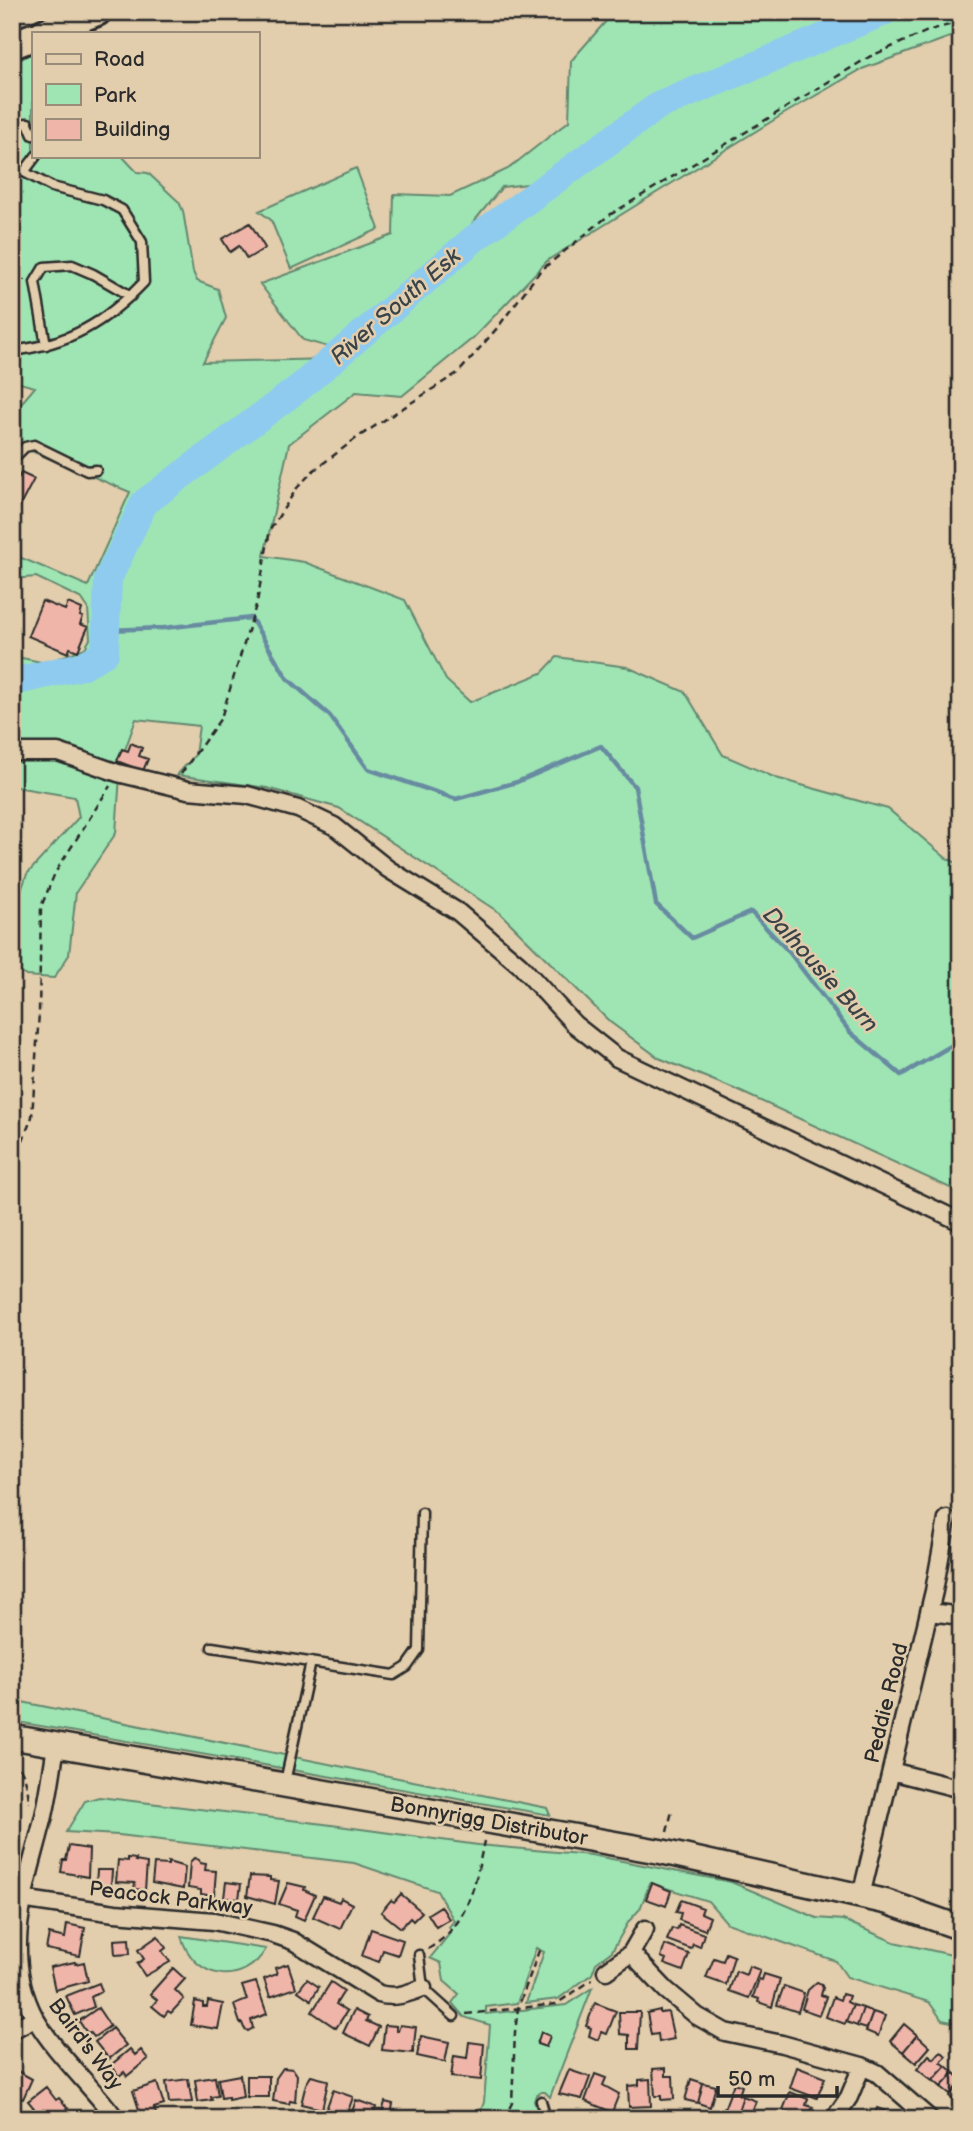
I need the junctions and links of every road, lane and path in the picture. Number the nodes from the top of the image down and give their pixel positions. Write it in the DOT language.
graph roads {
  1 [pos="97,12"];
  2 [pos="961,26"];
  3 [pos="46,32"];
  4 [pos="32,37"];
  5 [pos="12,46"];
  6 [pos="12,124"];
  7 [pos="32,133"];
  8 [pos="34,158"];
  9 [pos="12,171"];
  10 [pos="24,172"];
  11 [pos="12,206"];
  12 [pos="131,296"];
  13 [pos="46,345"];
  14 [pos="12,351"];
  15 [pos="12,460"];
  16 [pos="96,470"];
  17 [pos="12,752"];
  18 [pos="118,773"];
  19 [pos="173,786"];
  20 [pos="12,1148"];
  21 [pos="961,1222"];
  22 [pos="422,1513"];
  23 [pos="947,1519"];
  24 [pos="929,1612"];
  25 [pos="961,1616"];
  26 [pos="212,1647"];
  27 [pos="311,1662"];
  28 [pos="12,1737"];
  29 [pos="56,1746"];
  30 [pos="12,1759"];
  31 [pos="891,1771"];
  32 [pos="285,1785"];
  33 [pos="961,1789"];
  34 [pos="489,1821"];
  35 [pos="38,1839"];
  36 [pos="861,1896"];
  37 [pos="21,1899"];
  38 [pos="961,1928"];
  39 [pos="645,1929"];
  40 [pos="540,1948"];
  41 [pos="631,1953"];
  42 [pos="419,1955"];
  43 [pos="606,1971"];
  44 [pos="423,1988"];
  45 [pos="518,2008"];
  46 [pos="454,2016"];
  47 [pos="35,2018"];
  48 [pos="12,2030"];
  49 [pos="862,2066"];
  50 [pos="541,2101"];
  51 [pos="506,2113"];
  52 [pos="116,2119"];
  53 [pos="504,2119"];
  54 [pos="535,2119"];
  55 [pos="546,2119"];
  56 [pos="834,2119"];
  57 [pos="930,2119"];
  1 -- 3 [label="main road"];
  2 -- 19 [label="path"];
  4 -- 5 [label="main road"];
  6 -- 7 [label="lane"];
  8 -- 10 [label="lane"];
  9 -- 10 [label="lane"];
  10 -- 11 [label="path"];
  10 -- 12 [label="lane"];
  12 -- 13 [label="lane"];
  12 -- 13 [label="lane"];
  13 -- 14 [label="lane"];
  15 -- 16 [label="lane"];
  17 -- 18 [label="street"];
  18 -- 19 [label="street"];
  18 -- 20 [label="path"];
  19 -- 21 [label="street"];
  22 -- 27 [label="lane"];
  23 -- 24 [label="street, Peddie Road"];
  24 -- 25 [label="street"];
  24 -- 31 [label="street, Peddie Road"];
  26 -- 27 [label="lane"];
  27 -- 32 [label="lane"];
  28 -- 29 [label="main road, Bonnyrigg Distributor"];
  29 -- 32 [label="main road, Bonnyrigg Distributor"];
  29 -- 35 [label="street, Baird's Way"];
  30 -- 35 [label="path"];
  31 -- 33 [label="street"];
  31 -- 36 [label="street, Peddie Road"];
  32 -- 34 [label="main road, Bonnyrigg Distributor"];
  34 -- 36 [label="main road, Bonnyrigg Distributor"];
  34 -- 42 [label="path"];
  35 -- 37 [label="street, Baird's Way"];
  36 -- 38 [label="main road, Bonnyrigg Distributor"];
  37 -- 44 [label="street, Peacock Parkway"];
  37 -- 47 [label="street, Baird's Way"];
  39 -- 41 [label="street"];
  40 -- 45 [label="path"];
  41 -- 43 [label="street"];
  41 -- 49 [label="street"];
  42 -- 44 [label="lane"];
  43 -- 45 [label="path"];
  44 -- 46 [label="lane"];
  45 -- 46 [label="path"];
  45 -- 51 [label="path"];
  47 -- 48 [label="street"];
  47 -- 52 [label="street, Baird's Way"];
  49 -- 56 [label="street"];
  49 -- 57 [label="street"];
  50 -- 55 [label="lane"];
  51 -- 53 [label="path"];
  51 -- 54 [label="path"];
}
